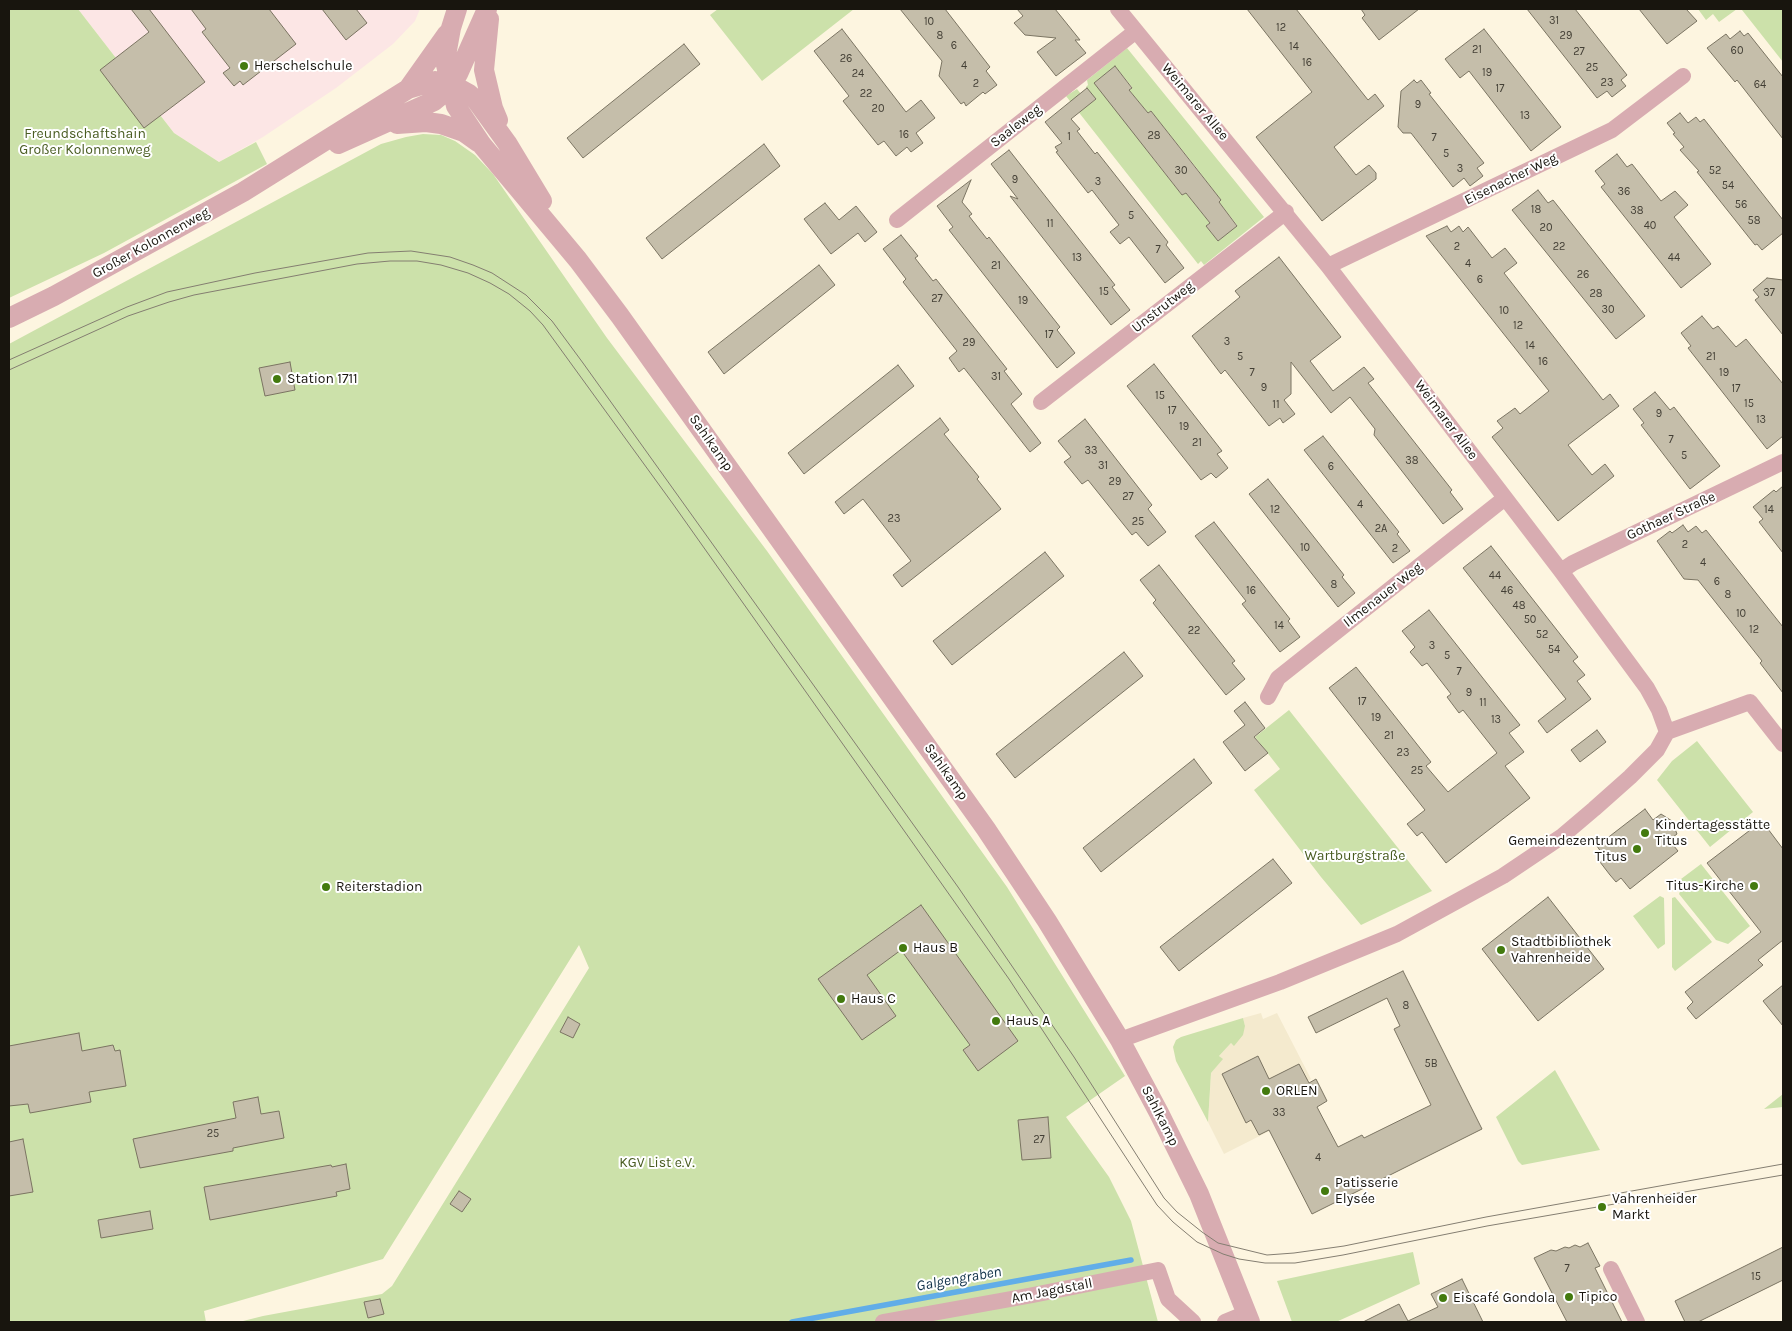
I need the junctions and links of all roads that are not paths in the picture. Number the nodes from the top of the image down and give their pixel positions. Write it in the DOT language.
graph roads {
  1 [pos="457,9"];
  2 [pos="489,9"];
  3 [pos="1118,9"];
  4 [pos="451,28"];
  5 [pos="1136,31"];
  6 [pos="1683,76"];
  7 [pos="451,84"];
  8 [pos="408,89"];
  9 [pos="378,126"];
  10 [pos="507,143"];
  11 [pos="482,145"];
  12 [pos="291,163"];
  13 [pos="1286,212"];
  14 [pos="897,220"];
  15 [pos="578,260"];
  16 [pos="1328,266"];
  17 [pos="9,318"];
  18 [pos="1040,402"];
  19 [pos="1783,462"];
  20 [pos="1505,498"];
  21 [pos="1561,571"];
  22 [pos="1268,697"];
  23 [pos="1667,732"];
  24 [pos="1783,744"];
  25 [pos="1120,1040"];
  26 [pos="1611,1269"];
  27 [pos="1248,1318"];
  28 [pos="882,1322"];
  29 [pos="1193,1322"];
  30 [pos="1225,1322"];
  31 [pos="1637,1322"];
  1 -- 4 [label="street, Sahlkamp"];
  2 -- 7 [label="street, Sahlkamp"];
  2 -- 10 [label="street, Sahlkamp"];
  3 -- 5 [label="street, Weimarer Allee"];
  4 -- 7 [label="street, Sahlkamp"];
  4 -- 8 [label="street, Großer Kolonnenweg"];
  5 -- 13 [label="street, Weimarer Allee"];
  5 -- 14 [label="street, Saaleweg"];
  6 -- 16 [label="street, Eisenacher Weg"];
  7 -- 8 [label="street, Großer Kolonnenweg"];
  7 -- 9 [label="street, Großer Kolonnenweg"];
  7 -- 10 [label="street, Sahlkamp"];
  7 -- 11 [label="street, Sahlkamp"];
  8 -- 12 [label="street, Großer Kolonnenweg"];
  9 -- 11 [label="street, Sahlkamp"];
  9 -- 12 [label="street, Großer Kolonnenweg"];
  10 -- 15 [label="street, Sahlkamp"];
  11 -- 15 [label="street, Sahlkamp"];
  12 -- 17 [label="street, Großer Kolonnenweg"];
  13 -- 16 [label="street, Weimarer Allee"];
  13 -- 18 [label="street, Unstrutweg"];
  15 -- 25 [label="street, Sahlkamp"];
  16 -- 20 [label="street, Weimarer Allee"];
  19 -- 21 [label="street, Gothaer Straße"];
  20 -- 21 [label="street, Weimarer Allee"];
  20 -- 22 [label="street, Ilmenauer Weg"];
  21 -- 23 [label="street, Weimarer Allee"];
  23 -- 24 [label="street"];
  23 -- 25 [label="street"];
  25 -- 27 [label="street, Sahlkamp"];
  26 -- 31 [label="street"];
  27 -- 30 [label="street"];
  28 -- 29 [label="street, Am Jagdstall"];
}
